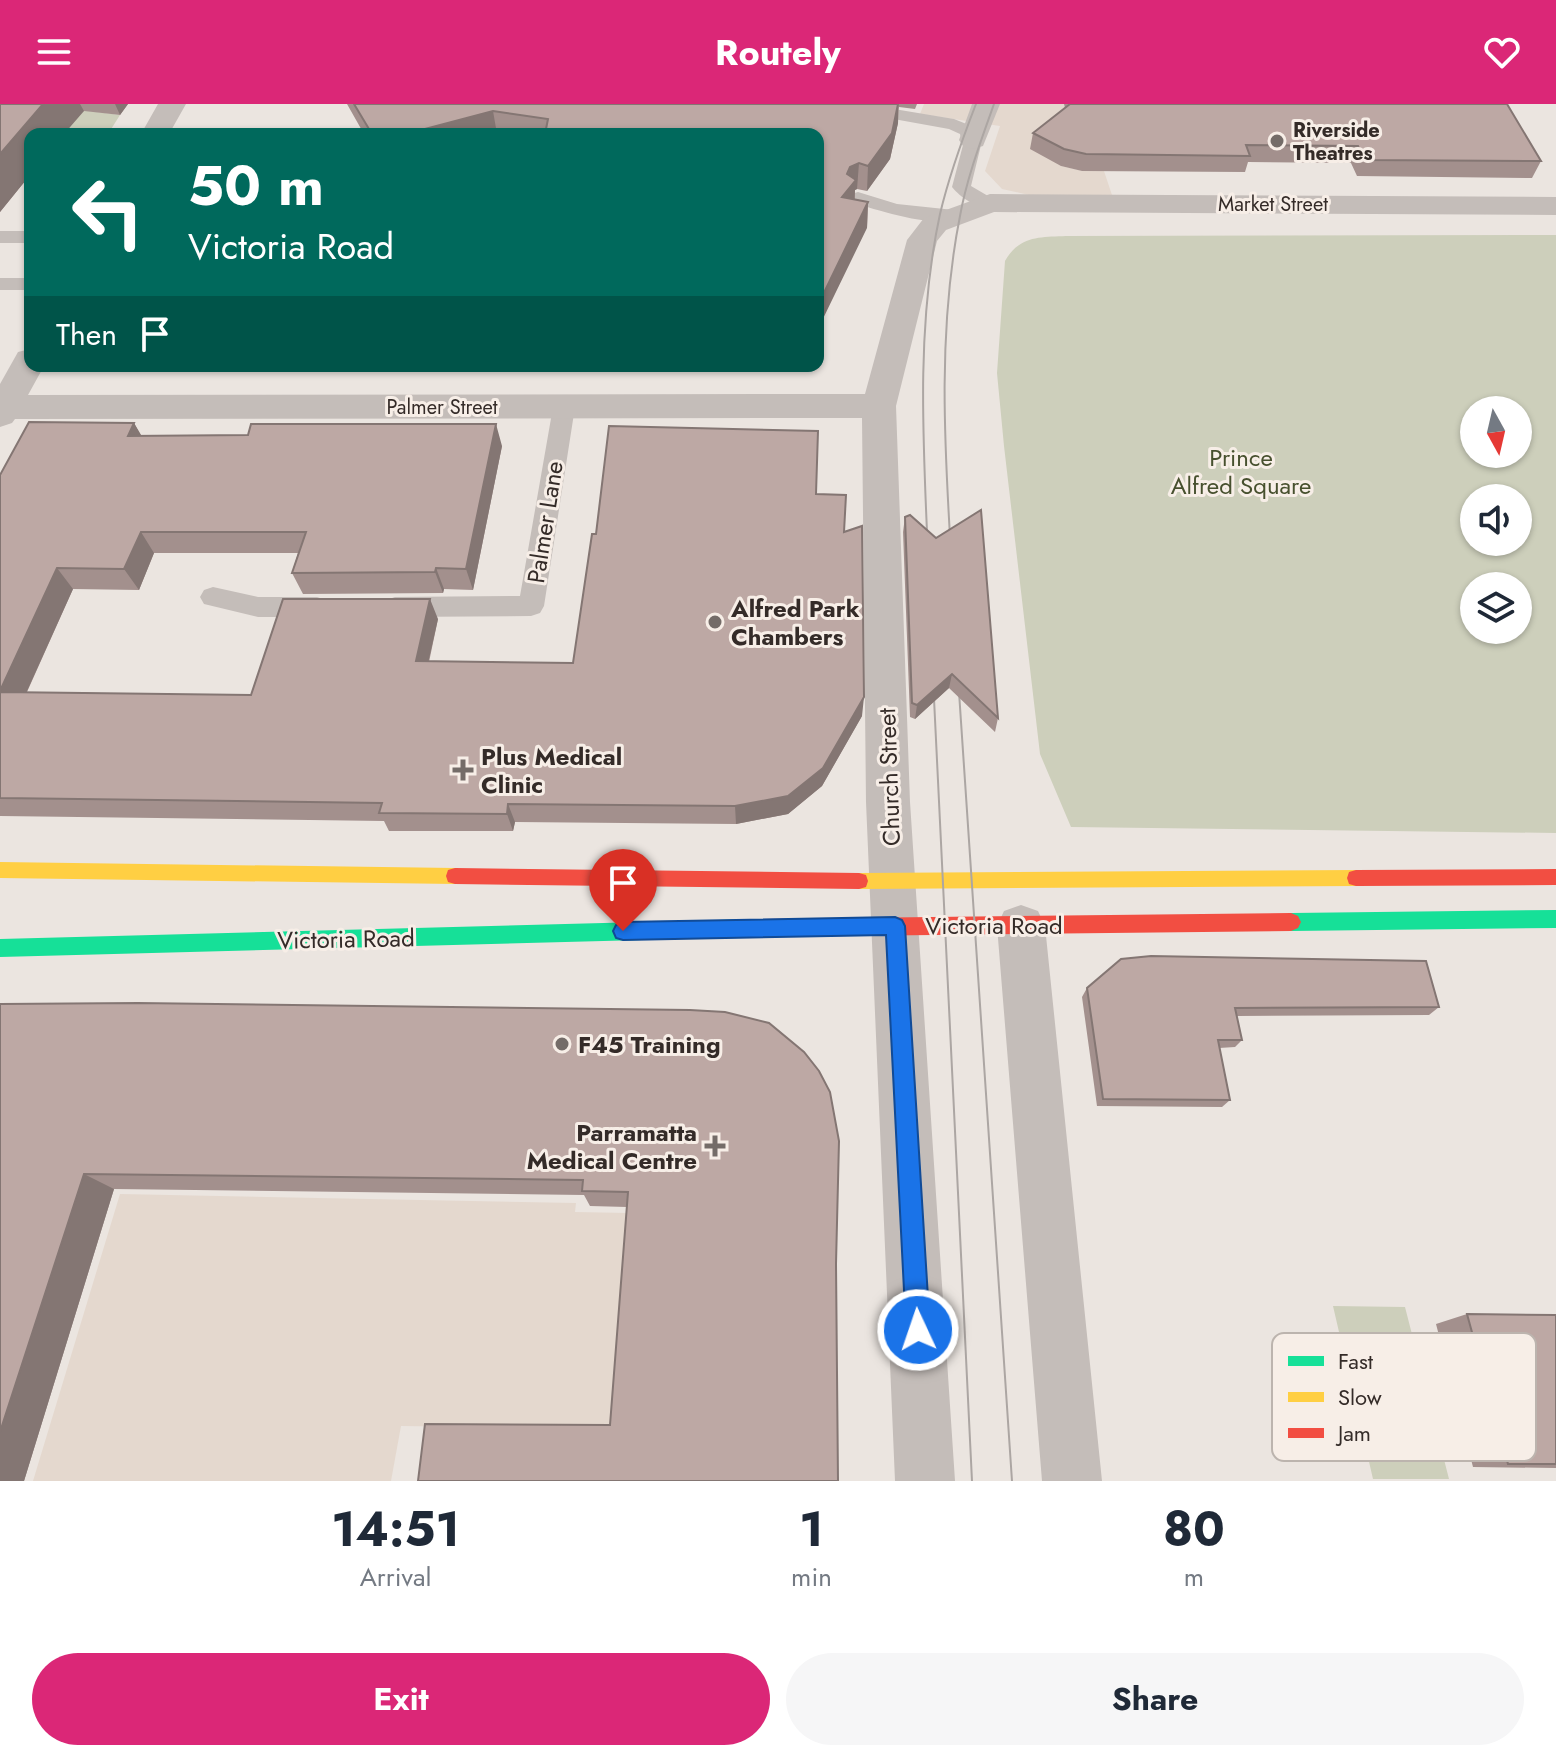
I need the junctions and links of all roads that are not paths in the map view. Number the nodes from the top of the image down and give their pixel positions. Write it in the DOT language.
graph roads {
  1 [pos="172,104"];
  2 [pos="986,104"];
  3 [pos="894,114"];
  4 [pos="158,128"];
  5 [pos="968,134"];
  6 [pos="858,198"];
  7 [pos="990,203"];
  8 [pos="1556,206"];
  9 [pos="954,216"];
  10 [pos="0,237"];
  11 [pos="24,237"];
  12 [pos="0,284"];
  13 [pos="24,284"];
  14 [pos="24,371"];
  15 [pos="879,406"];
  16 [pos="564,407"];
  17 [pos="2,411"];
  18 [pos="213,597"];
  19 [pos="347,607"];
  20 [pos="378,607"];
  21 [pos="0,870"];
  22 [pos="1556,877"];
  23 [pos="895,903"];
  24 [pos="1556,919"];
  25 [pos="1021,926"];
  26 [pos="0,948"];
  27 [pos="925,1481"];
  28 [pos="1072,1481"];
  1 -- 4 [label="street"];
  2 -- 5 [label="street"];
  3 -- 5 [label="lane"];
  5 -- 7 [label="lane"];
  6 -- 9 [label="lane"];
  7 -- 8 [label="street, Market Street"];
  7 -- 9 [label="street, Church Street"];
  9 -- 15 [label="street, Church Street"];
  10 -- 11 [label="lane"];
  12 -- 13 [label="lane"];
  14 -- 17 [label="street"];
  15 -- 16 [label="street, Palmer Street"];
  15 -- 23 [label="street, Church Street"];
  16 -- 17 [label="street, Palmer Street"];
  16 -- 20 [label="lane, Palmer Lane"];
  18 -- 19 [label="lane"];
  21 -- 23 [label="main road, Victoria Road"];
  22 -- 23 [label="main road, Victoria Road"];
  23 -- 25 [label="main road, Victoria Road"];
  23 -- 26 [label="main road, Victoria Road"];
  23 -- 27 [label="street, Church Street"];
  24 -- 25 [label="main road, Victoria Road"];
  25 -- 28 [label="street"];
}
